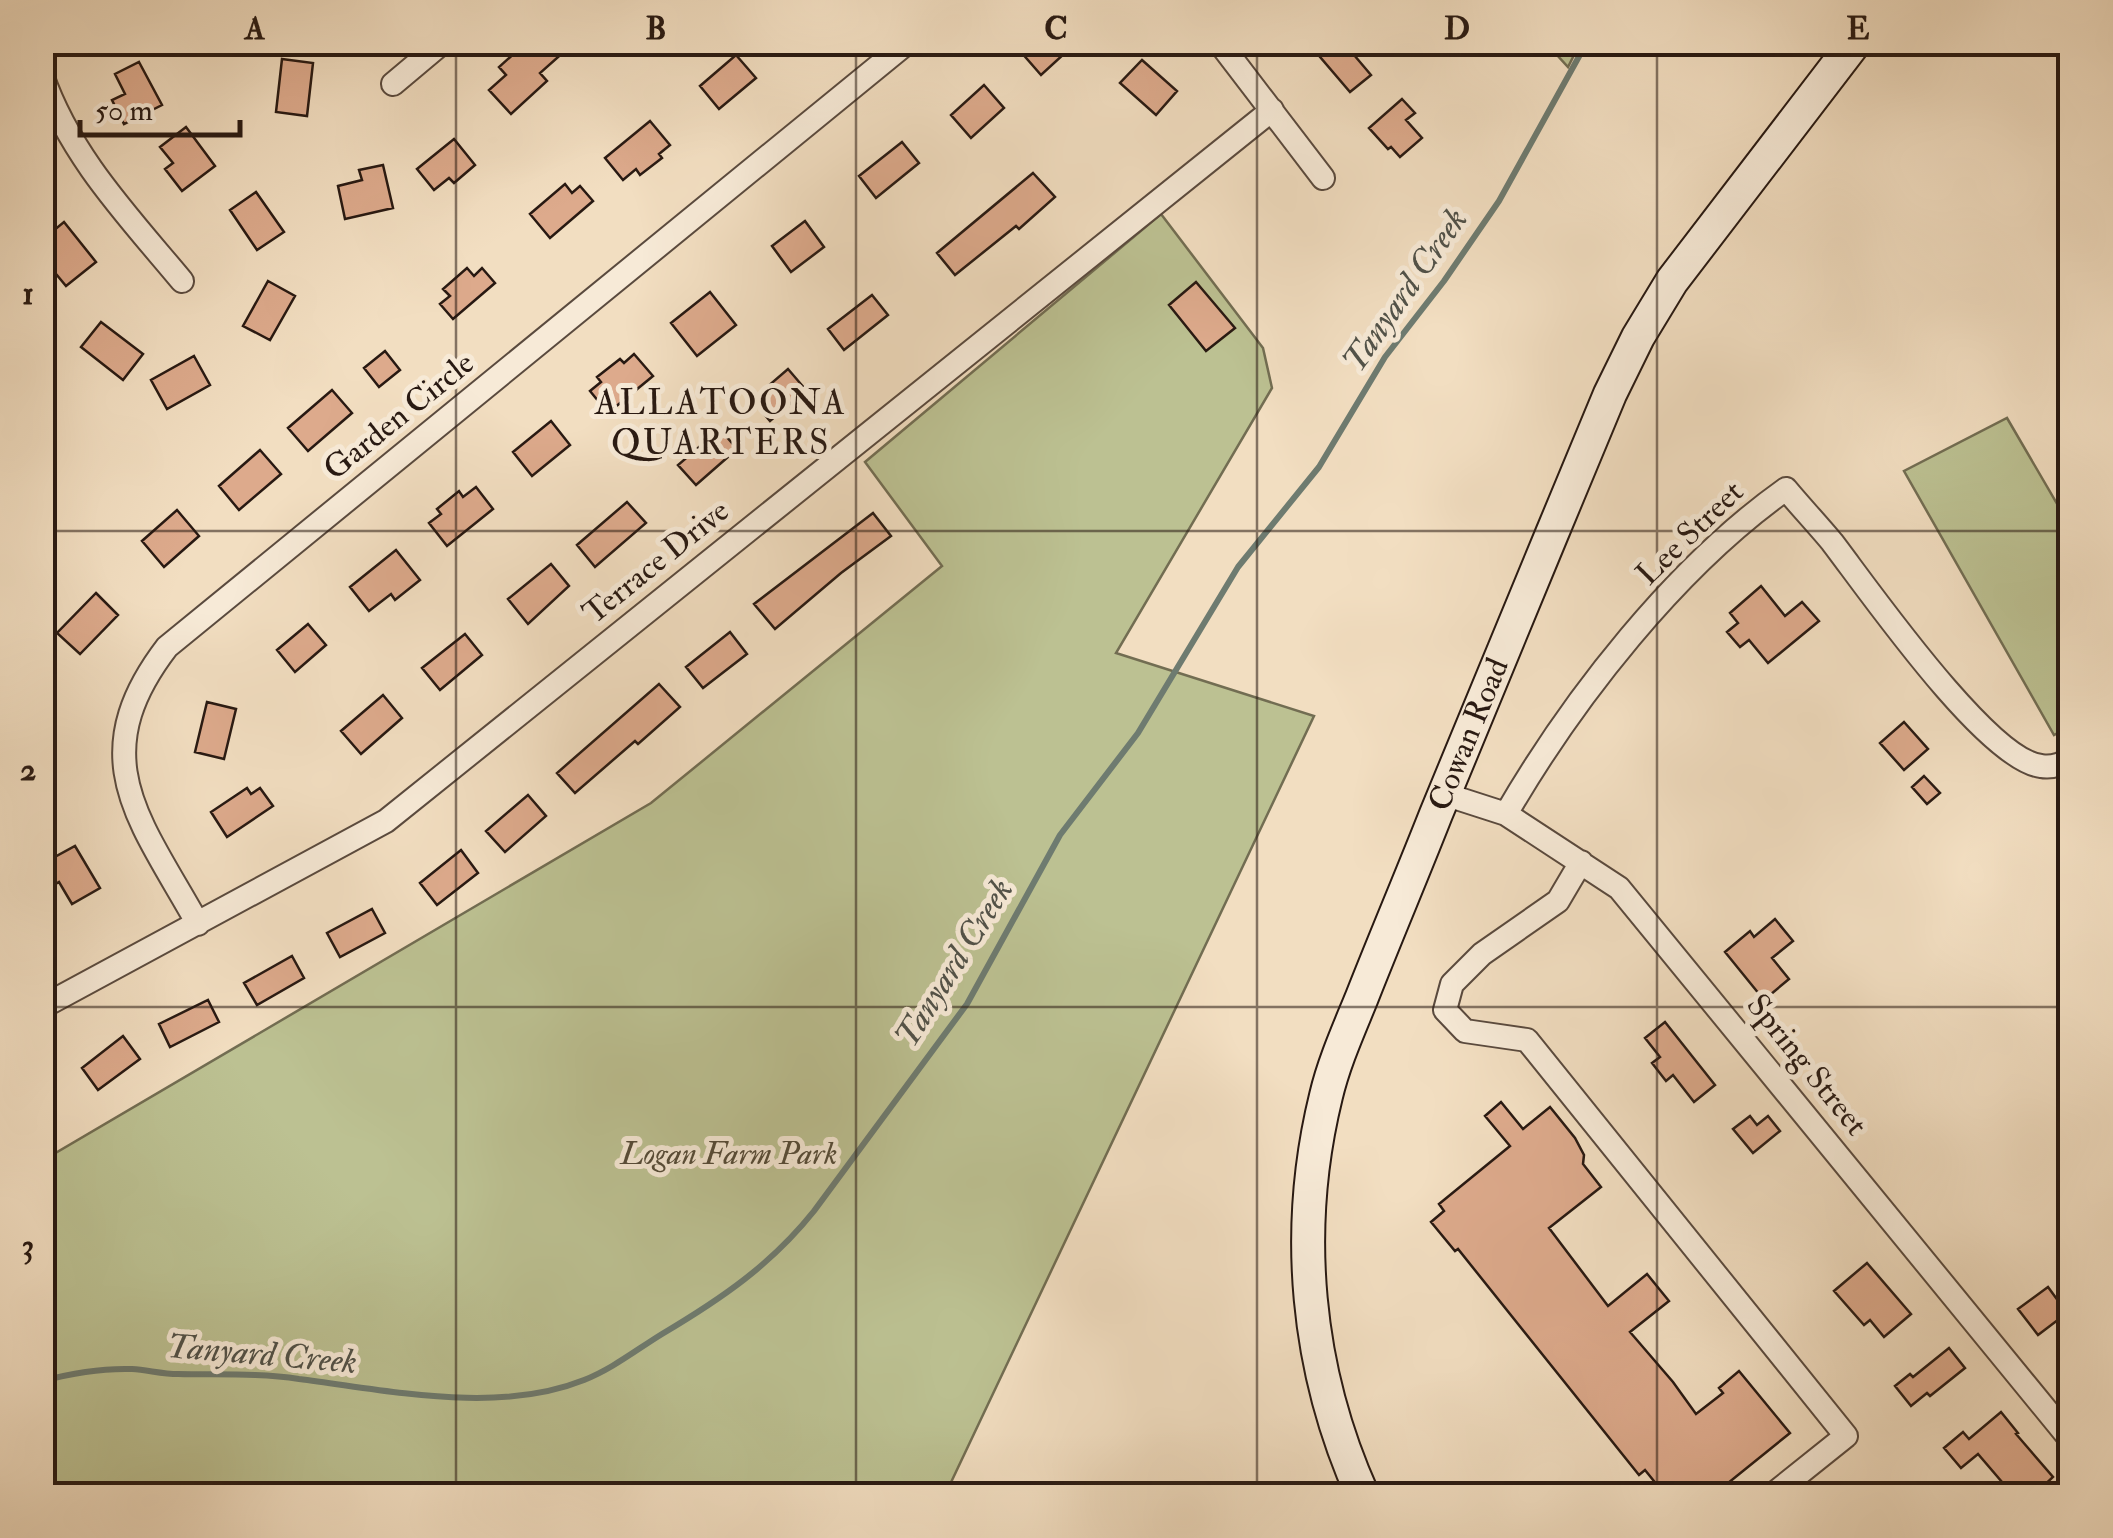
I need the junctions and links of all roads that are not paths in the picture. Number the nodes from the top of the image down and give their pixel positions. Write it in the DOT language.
graph roads {
  1 [pos="444,42"];
  2 [pos="908,42"];
  3 [pos="1219,42"];
  4 [pos="1856,42"];
  5 [pos="42,75"];
  6 [pos="392,84"];
  7 [pos="1272,110"];
  8 [pos="1323,178"];
  9 [pos="182,281"];
  10 [pos="2070,759"];
  11 [pos="1444,794"];
  12 [pos="1506,814"];
  13 [pos="1581,862"];
  14 [pos="198,924"];
  15 [pos="42,1007"];
  16 [pos="2070,1438"];
  17 [pos="1363,1496"];
  18 [pos="1771,1496"];
  1 -- 6 [label="street"];
  2 -- 14 [label="street, Garden Circle"];
  3 -- 7 [label="street"];
  4 -- 11 [label="main road, Cowan Road"];
  5 -- 9 [label="street"];
  7 -- 8 [label="street"];
  7 -- 14 [label="street, Terrace Drive"];
  10 -- 12 [label="street, Lee Street"];
  11 -- 12 [label="street, Spring Street"];
  11 -- 17 [label="main road, Cowan Road"];
  12 -- 13 [label="street, Spring Street"];
  13 -- 16 [label="street, Spring Street"];
  13 -- 18 [label="street"];
  14 -- 15 [label="street, Terrace Drive"];
}
